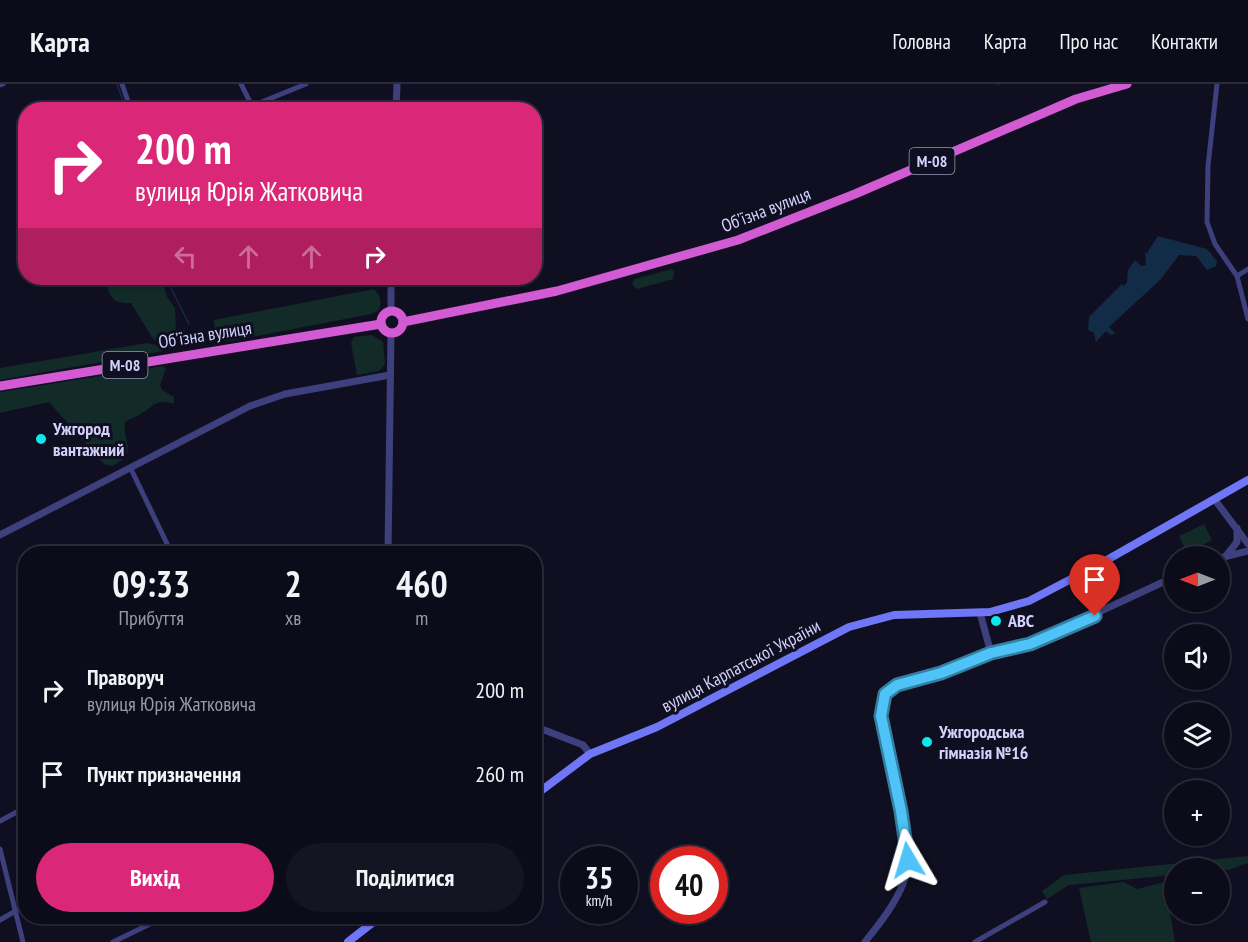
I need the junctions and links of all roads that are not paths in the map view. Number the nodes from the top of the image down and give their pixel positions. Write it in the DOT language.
graph roads {
  1 [pos="122,84"];
  2 [pos="241,84"];
  3 [pos="306,84"];
  4 [pos="397,84"];
  5 [pos="1127,84"];
  6 [pos="1217,84"];
  7 [pos="128,102"];
  8 [pos="250,102"];
  9 [pos="262,102"];
  10 [pos="396,102"];
  11 [pos="1248,269"];
  12 [pos="1237,276"];
  13 [pos="391,285"];
  14 [pos="391,311"];
  15 [pos="1248,319"];
  16 [pos="403,322"];
  17 [pos="381,324"];
  18 [pos="391,333"];
  19 [pos="390,375"];
  20 [pos="0,386"];
  21 [pos="130,467"];
  22 [pos="1248,480"];
  23 [pos="1215,500"];
  24 [pos="1237,528"];
  25 [pos="0,535"];
  26 [pos="1248,544"];
  27 [pos="168,546"];
  28 [pos="388,546"];
  29 [pos="1230,549"];
  30 [pos="1248,551"];
  31 [pos="1230,555"];
  32 [pos="1164,582"];
  33 [pos="980,613"];
  34 [pos="991,653"];
  35 [pos="542,729"];
  36 [pos="587,756"];
  37 [pos="542,790"];
  38 [pos="18,811"];
  39 [pos="0,821"];
  40 [pos="0,849"];
  41 [pos="1045,902"];
  42 [pos="18,910"];
  43 [pos="15,912"];
  44 [pos="0,920"];
  45 [pos="18,923"];
  46 [pos="18,924"];
  47 [pos="150,924"];
  48 [pos="371,924"];
  49 [pos="23,942"];
  50 [pos="113,942"];
  51 [pos="348,942"];
  52 [pos="865,942"];
  53 [pos="975,942"];
  1 -- 7 [label="street"];
  2 -- 8 [label="street"];
  3 -- 9 [label="street"];
  4 -- 10 [label="street"];
  5 -- 16 [label="highway, Обʼїзна вулиця / М-08"];
  6 -- 12 [label="street"];
  11 -- 12 [label="street"];
  12 -- 15 [label="street"];
  13 -- 14 [label="street"];
  14 -- 16 [label="highway"];
  14 -- 17 [label="highway"];
  16 -- 18 [label="highway"];
  17 -- 18 [label="highway"];
  17 -- 20 [label="highway, Обʼїзна вулиця / М-08"];
  18 -- 19 [label="street"];
  19 -- 21 [label="street"];
  19 -- 28 [label="street"];
  21 -- 25 [label="street"];
  21 -- 27 [label="street"];
  22 -- 23 [label="main road, вулиця Карпатської України"];
  23 -- 24 [label="street"];
  23 -- 33 [label="main road, вулиця Карпатської України"];
  24 -- 26 [label="street"];
  24 -- 29 [label="street"];
  30 -- 31 [label="street"];
  32 -- 34 [label="street"];
  33 -- 34 [label="street"];
  33 -- 36 [label="main road, вулиця Карпатської України"];
  34 -- 52 [label="street"];
  35 -- 36 [label="street"];
  36 -- 37 [label="main road, вулиця Карпатської України"];
  38 -- 39 [label="street"];
  40 -- 43 [label="street"];
  41 -- 53 [label="street"];
  42 -- 43 [label="street"];
  43 -- 44 [label="street"];
  43 -- 45 [label="street"];
  46 -- 49 [label="street"];
  47 -- 50 [label="street"];
  48 -- 51 [label="main road"];
}
